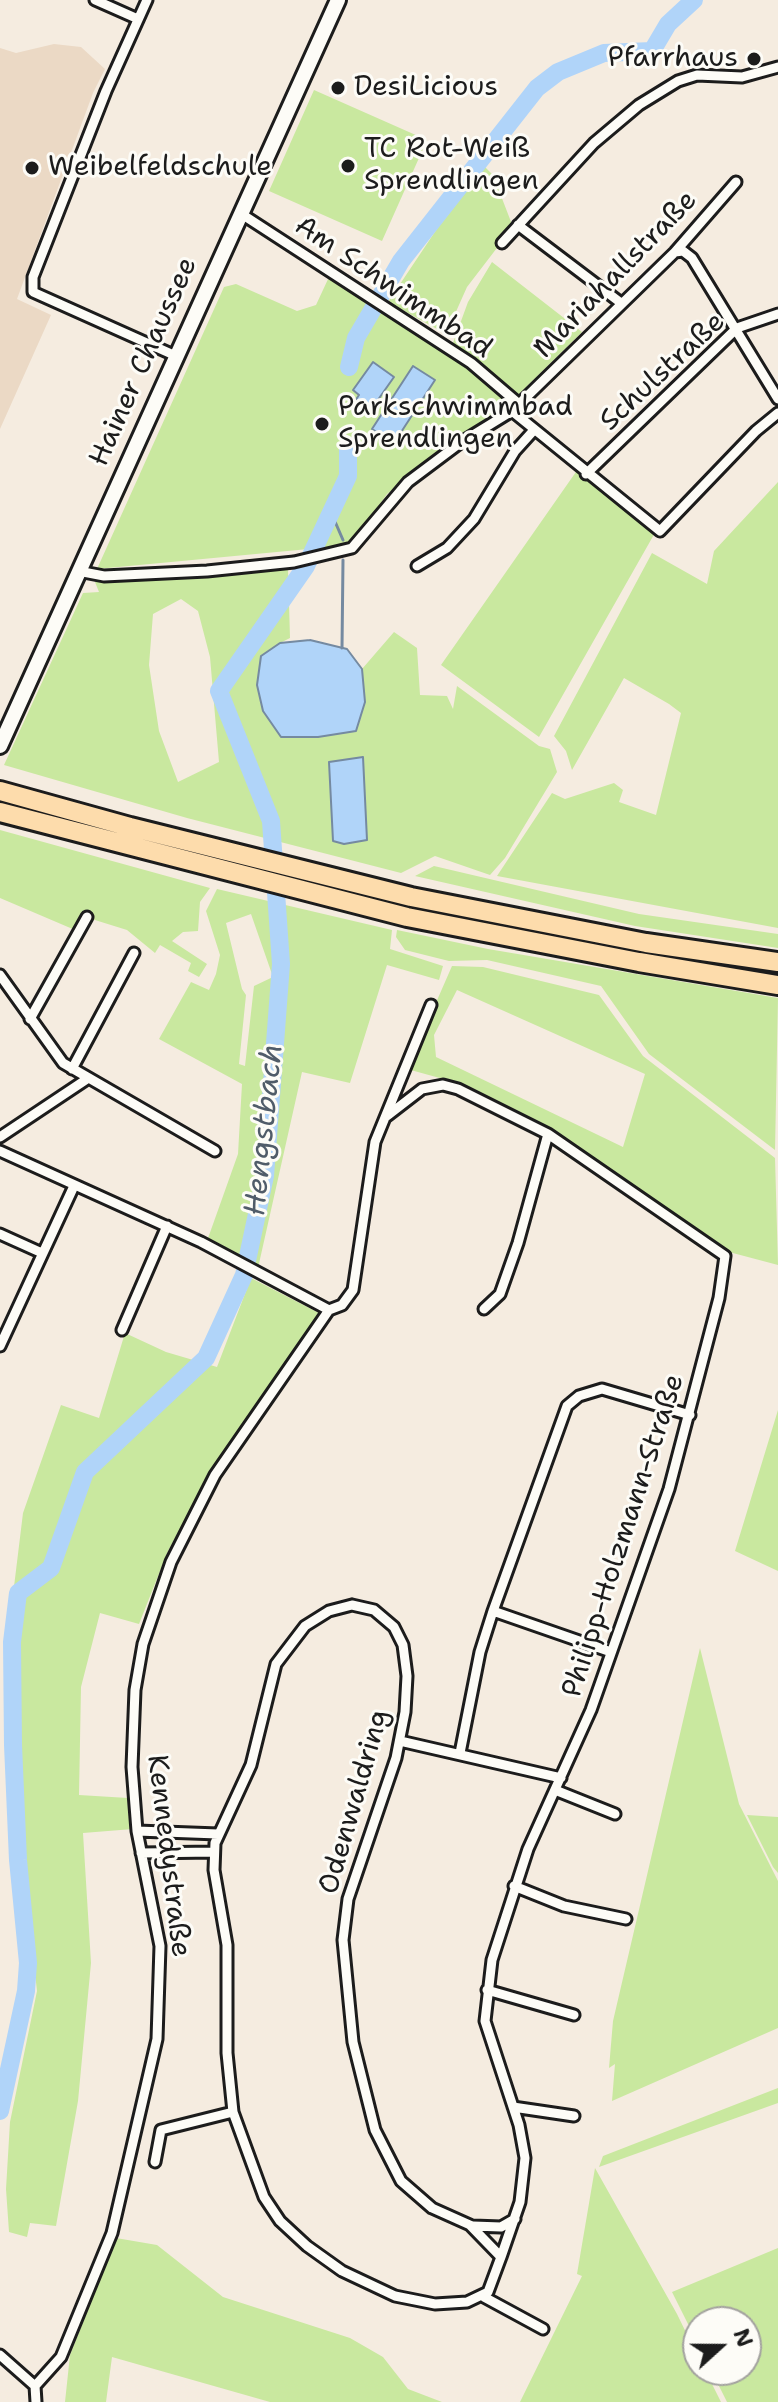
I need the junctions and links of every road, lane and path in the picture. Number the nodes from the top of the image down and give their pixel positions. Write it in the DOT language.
graph roads {
  1 [pos="95,0"];
  2 [pos="147,0"];
  3 [pos="338,0"];
  4 [pos="138,19"];
  5 [pos="778,67"];
  6 [pos="736,182"];
  7 [pos="240,213"];
  8 [pos="518,225"];
  9 [pos="502,243"];
  10 [pos="675,252"];
  11 [pos="621,303"];
  12 [pos="778,314"];
  13 [pos="737,328"];
  14 [pos="176,356"];
  15 [pos="778,399"];
  16 [pos="516,407"];
  17 [pos="778,413"];
  18 [pos="534,430"];
  19 [pos="586,474"];
  20 [pos="417,566"];
  21 [pos="78,571"];
  22 [pos="0,746"];
  23 [pos="0,791"];
  24 [pos="0,812"];
  25 [pos="87,917"];
  26 [pos="134,953"];
  27 [pos="778,962"];
  28 [pos="0,975"];
  29 [pos="778,985"];
  30 [pos="431,1005"];
  31 [pos="30,1019"];
  32 [pos="72,1069"];
  33 [pos="87,1079"];
  34 [pos="387,1116"];
  35 [pos="548,1134"];
  36 [pos="0,1137"];
  37 [pos="0,1151"];
  38 [pos="215,1151"];
  39 [pos="74,1186"];
  40 [pos="167,1226"];
  41 [pos="0,1234"];
  42 [pos="42,1253"];
  43 [pos="484,1309"];
  44 [pos="329,1310"];
  45 [pos="122,1330"];
  46 [pos="0,1346"];
  47 [pos="690,1415"];
  48 [pos="493,1611"];
  49 [pos="611,1652"];
  50 [pos="400,1741"];
  51 [pos="460,1753"];
  52 [pos="561,1778"];
  53 [pos="555,1790"];
  54 [pos="615,1814"];
  55 [pos="137,1831"];
  56 [pos="218,1834"];
  57 [pos="214,1852"];
  58 [pos="141,1853"];
  59 [pos="514,1886"];
  60 [pos="626,1919"];
  61 [pos="487,1990"];
  62 [pos="574,2015"];
  63 [pos="513,2107"];
  64 [pos="233,2112"];
  65 [pos="574,2116"];
  66 [pos="155,2162"];
  67 [pos="515,2219"];
  68 [pos="470,2225"];
  69 [pos="501,2257"];
  70 [pos="484,2297"];
  71 [pos="543,2329"];
  72 [pos="0,2355"];
  73 [pos="35,2386"];
  74 [pos="36,2402"];
  1 -- 4 [label="street"];
  2 -- 4 [label="street"];
  3 -- 7 [label="street, Hainer Chaussee"];
  4 -- 14 [label="street"];
  5 -- 8 [label="street"];
  6 -- 10 [label="street, Mariahallstraße"];
  7 -- 14 [label="street, Hainer Chaussee"];
  7 -- 16 [label="street, Am Schwimmbad"];
  8 -- 9 [label="street"];
  8 -- 11 [label="street"];
  10 -- 11 [label="street, Mariahallstraße"];
  10 -- 13 [label="street"];
  11 -- 16 [label="street, Mariahallstraße"];
  12 -- 13 [label="street, Schulstraße"];
  13 -- 15 [label="street"];
  13 -- 19 [label="street, Schulstraße"];
  14 -- 21 [label="street, Hainer Chaussee"];
  16 -- 18 [label="street"];
  16 -- 21 [label="street, Mariahallstraße"];
  17 -- 19 [label="street"];
  18 -- 19 [label="street"];
  18 -- 20 [label="street"];
  21 -- 22 [label="street, Hainer Chaussee"];
  23 -- 27 [label="highway"];
  24 -- 29 [label="highway"];
  25 -- 31 [label="street"];
  26 -- 32 [label="street"];
  28 -- 31 [label="street"];
  30 -- 34 [label="street, Philipp-Holzmann-Straße"];
  31 -- 32 [label="street"];
  32 -- 33 [label="street"];
  33 -- 36 [label="street"];
  33 -- 38 [label="street"];
  34 -- 35 [label="street, Philipp-Holzmann-Straße"];
  34 -- 44 [label="street, Philipp-Holzmann-Straße"];
  35 -- 43 [label="street"];
  35 -- 47 [label="street, Philipp-Holzmann-Straße"];
  37 -- 39 [label="street"];
  39 -- 40 [label="street"];
  39 -- 42 [label="street"];
  40 -- 44 [label="street"];
  40 -- 45 [label="street"];
  41 -- 42 [label="street"];
  42 -- 46 [label="street"];
  44 -- 55 [label="street, Kennedystraße"];
  47 -- 48 [label="street"];
  47 -- 49 [label="street, Philipp-Holzmann-Straße"];
  48 -- 49 [label="street"];
  48 -- 51 [label="street"];
  49 -- 52 [label="street, Philipp-Holzmann-Straße"];
  50 -- 51 [label="street"];
  50 -- 56 [label="street, Odenwaldring"];
  50 -- 68 [label="street, Odenwaldring"];
  51 -- 52 [label="street"];
  52 -- 53 [label="street, Philipp-Holzmann-Straße"];
  53 -- 54 [label="street"];
  53 -- 59 [label="street, Philipp-Holzmann-Straße"];
  55 -- 56 [label="street"];
  55 -- 58 [label="street, Kennedystraße"];
  56 -- 57 [label="street, Odenwaldring"];
  57 -- 58 [label="street"];
  57 -- 64 [label="street, Odenwaldring"];
  58 -- 73 [label="street, Kennedystraße"];
  59 -- 60 [label="street"];
  59 -- 61 [label="street, Philipp-Holzmann-Straße"];
  61 -- 62 [label="street"];
  61 -- 63 [label="street, Philipp-Holzmann-Straße"];
  63 -- 65 [label="street"];
  63 -- 67 [label="street, Philipp-Holzmann-Straße"];
  64 -- 66 [label="street"];
  64 -- 70 [label="street, Odenwaldring"];
  67 -- 68 [label="street"];
  67 -- 69 [label="street, Philipp-Holzmann-Straße"];
  68 -- 69 [label="street, Odenwaldring"];
  69 -- 70 [label="street"];
  70 -- 71 [label="street"];
  72 -- 73 [label="street"];
  73 -- 74 [label="street"];
}
